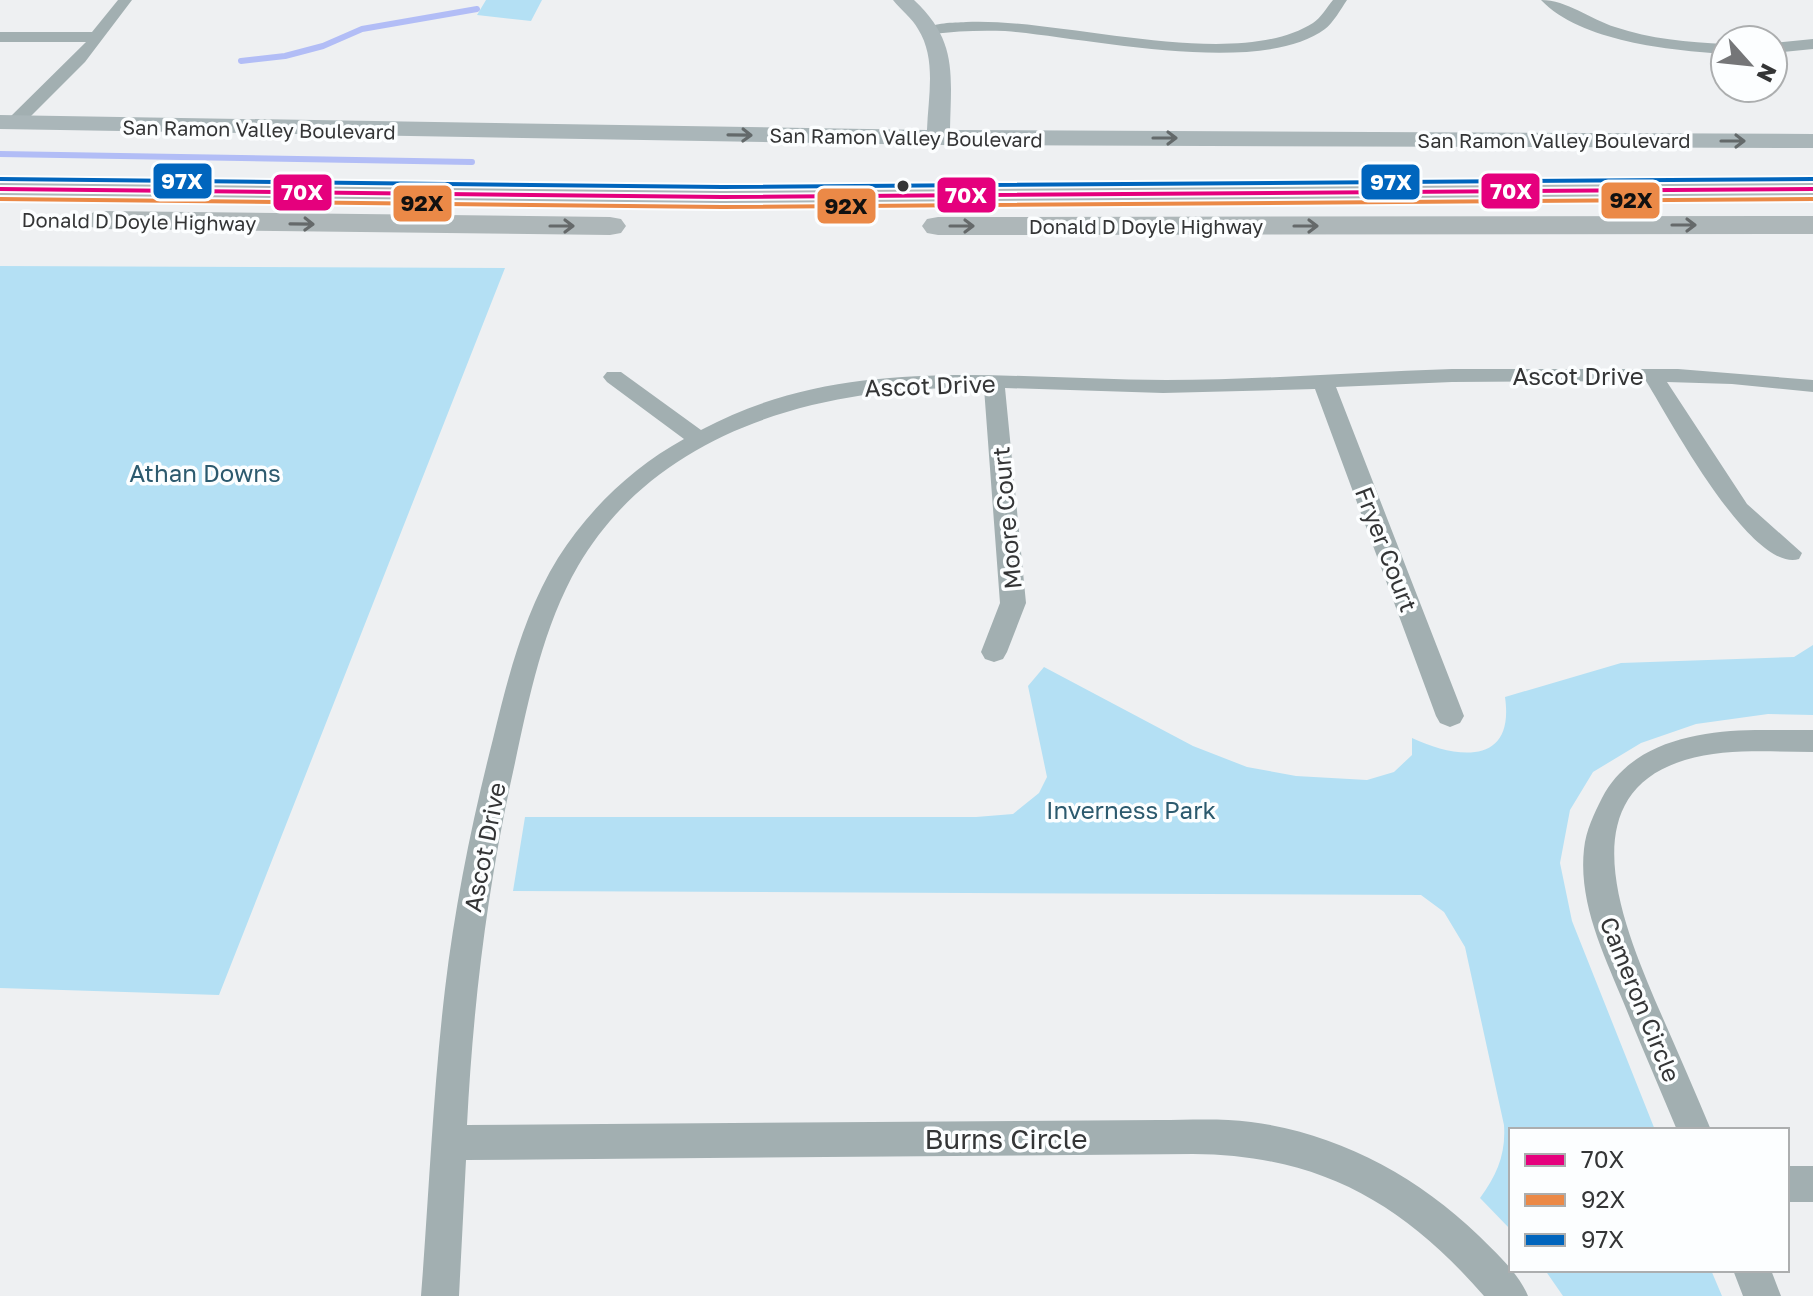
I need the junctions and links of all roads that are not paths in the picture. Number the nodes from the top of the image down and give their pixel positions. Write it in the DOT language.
graph roads {
  1 [pos="125,0"];
  2 [pos="903,0"];
  3 [pos="1340,0"];
  4 [pos="1548,0"];
  5 [pos="1603,27"];
  6 [pos="932,30"];
  7 [pos="1314,30"];
  8 [pos="0,37"];
  9 [pos="96,37"];
  10 [pos="1336,39"];
  11 [pos="1585,42"];
  12 [pos="1813,44"];
  13 [pos="1789,46"];
  14 [pos="1709,47"];
  15 [pos="11,114"];
  16 [pos="1813,122"];
  17 [pos="938,128"];
  18 [pos="1813,141"];
  19 [pos="0,189"];
  20 [pos="1813,189"];
  21 [pos="0,219"];
  22 [pos="1813,225"];
  23 [pos="1652,375"];
  24 [pos="614,377"];
  25 [pos="994,381"];
  26 [pos="1324,383"];
  27 [pos="1813,386"];
  28 [pos="700,440"];
  29 [pos="1790,553"];
  30 [pos="994,652"];
  31 [pos="1450,716"];
  32 [pos="1813,741"];
  33 [pos="1693,1128"];
  34 [pos="450,1143"];
  35 [pos="1789,1184"];
  36 [pos="1813,1184"];
  37 [pos="1753,1272"];
  38 [pos="440,1296"];
  39 [pos="1509,1296"];
  40 [pos="1762,1296"];
  1 -- 9 [label="street"];
  2 -- 6 [label="main road"];
  3 -- 7 [label="street"];
  4 -- 5 [label="street"];
  5 -- 11 [label="street"];
  5 -- 14 [label="street"];
  6 -- 7 [label="street"];
  6 -- 17 [label="main road"];
  7 -- 10 [label="street"];
  8 -- 9 [label="street"];
  9 -- 15 [label="street"];
  12 -- 13 [label="street"];
  15 -- 17 [label="main road, San Ramon Valley Boulevard"];
  16 -- 17 [label="main road, San Ramon Valley Boulevard"];
  17 -- 18 [label="main road, San Ramon Valley Boulevard, one-way"];
  19 -- 20 [label="highway, Donald D Doyle Highway"];
  21 -- 22 [label="highway, Donald D Doyle Highway, one-way"];
  23 -- 26 [label="street, Ascot Drive"];
  23 -- 27 [label="street, Ascot Drive"];
  23 -- 29 [label="street"];
  24 -- 28 [label="street"];
  25 -- 26 [label="street, Ascot Drive"];
  25 -- 28 [label="street, Ascot Drive"];
  25 -- 30 [label="street, Moore Court"];
  26 -- 31 [label="street, Fryer Court"];
  28 -- 34 [label="street, Ascot Drive"];
  32 -- 33 [label="street, Cameron Circle"];
  34 -- 38 [label="street, Ascot Drive"];
  34 -- 39 [label="street, Burns Circle"];
  35 -- 36 [label="street"];
  37 -- 40 [label="street"];
}
